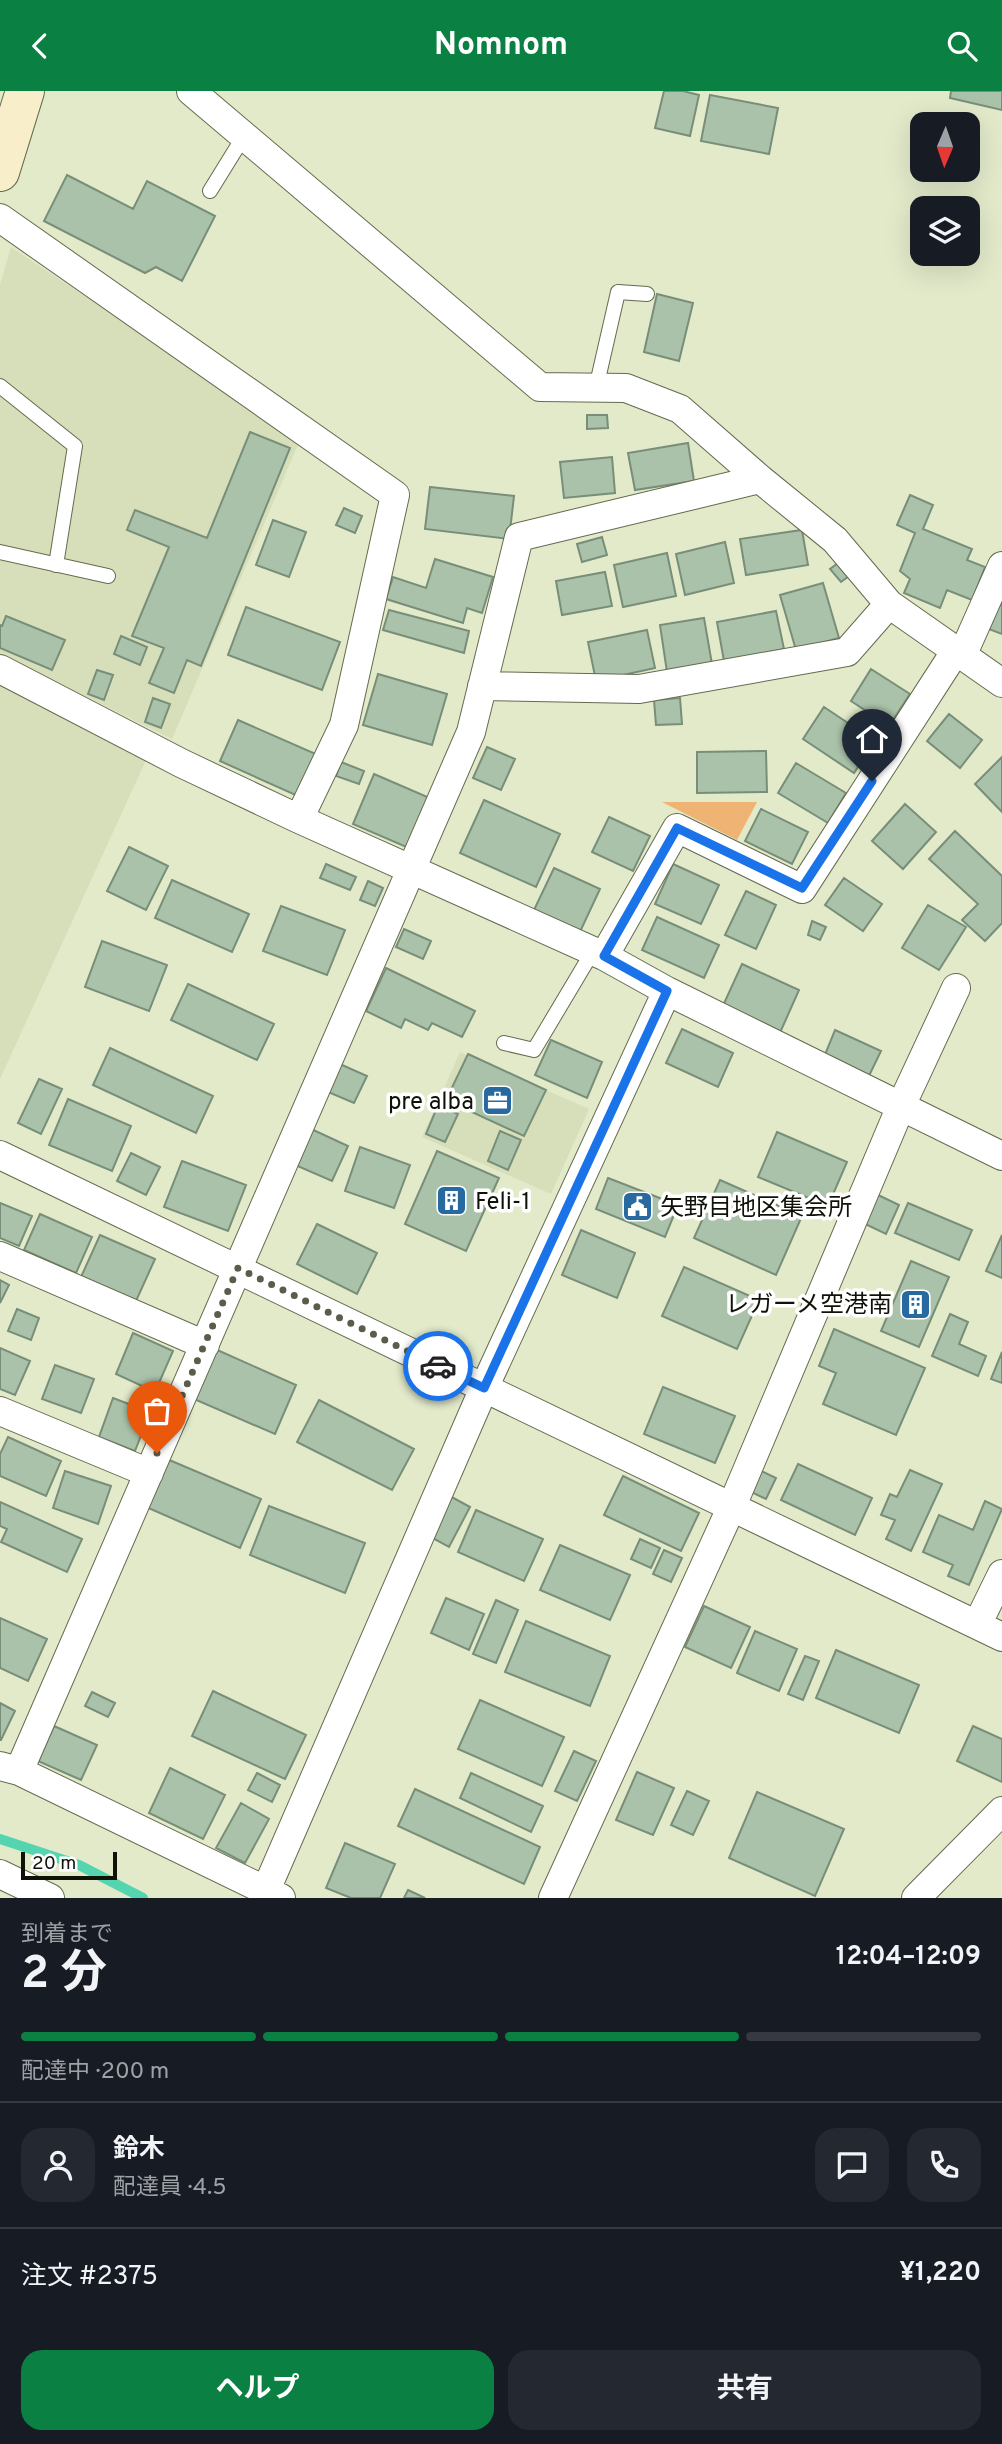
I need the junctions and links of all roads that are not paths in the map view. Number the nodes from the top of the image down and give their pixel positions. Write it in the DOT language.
graph roads {
  1 [pos="25,91"];
  2 [pos="191,91"];
  3 [pos="244,136"];
  4 [pos="0,172"];
  5 [pos="210,191"];
  6 [pos="0,218"];
  7 [pos="647,294"];
  8 [pos="0,386"];
  9 [pos="596,388"];
  10 [pos="760,479"];
  11 [pos="0,552"];
  12 [pos="56,565"];
  13 [pos="1002,566"];
  14 [pos="108,576"];
  15 [pos="889,604"];
  16 [pos="958,654"];
  17 [pos="0,669"];
  18 [pos="1002,683"];
  19 [pos="482,686"];
  20 [pos="299,819"];
  21 [pos="410,867"];
  22 [pos="599,953"];
  23 [pos="956,988"];
  24 [pos="667,991"];
  25 [pos="504,1043"];
  26 [pos="901,1106"];
  27 [pos="0,1155"];
  28 [pos="1002,1156"];
  29 [pos="0,1256"];
  30 [pos="238,1268"];
  31 [pos="205,1345"];
  32 [pos="484,1388"];
  33 [pos="0,1411"];
  34 [pos="149,1473"];
  35 [pos="732,1506"];
  36 [pos="1002,1574"];
  37 [pos="990,1631"];
  38 [pos="10,1768"];
  39 [pos="1002,1811"];
  40 [pos="0,1874"];
  41 [pos="273,1894"];
  42 [pos="50,1898"];
  43 [pos="553,1898"];
  44 [pos="916,1898"];
  1 -- 4 [label="street"];
  2 -- 3 [label="street"];
  3 -- 5 [label="lane"];
  3 -- 9 [label="street"];
  6 -- 20 [label="street"];
  7 -- 9 [label="lane"];
  8 -- 12 [label="lane"];
  9 -- 10 [label="street"];
  10 -- 15 [label="street"];
  10 -- 19 [label="street"];
  11 -- 12 [label="lane"];
  12 -- 14 [label="lane"];
  13 -- 16 [label="street"];
  15 -- 16 [label="street"];
  15 -- 19 [label="street"];
  16 -- 18 [label="street"];
  16 -- 22 [label="street"];
  17 -- 20 [label="street"];
  19 -- 21 [label="street"];
  20 -- 21 [label="street"];
  21 -- 22 [label="street"];
  21 -- 30 [label="street"];
  22 -- 24 [label="street"];
  22 -- 25 [label="lane"];
  23 -- 26 [label="street"];
  24 -- 26 [label="street"];
  24 -- 32 [label="street"];
  26 -- 28 [label="street"];
  26 -- 35 [label="street"];
  27 -- 30 [label="street"];
  29 -- 31 [label="street"];
  30 -- 31 [label="street"];
  30 -- 32 [label="street"];
  31 -- 34 [label="street"];
  32 -- 35 [label="street"];
  32 -- 41 [label="street"];
  33 -- 34 [label="street"];
  34 -- 38 [label="street"];
  35 -- 37 [label="street"];
  35 -- 43 [label="street"];
  36 -- 37 [label="street"];
  38 -- 41 [label="street"];
  39 -- 44 [label="street"];
  40 -- 42 [label="street"];
}
